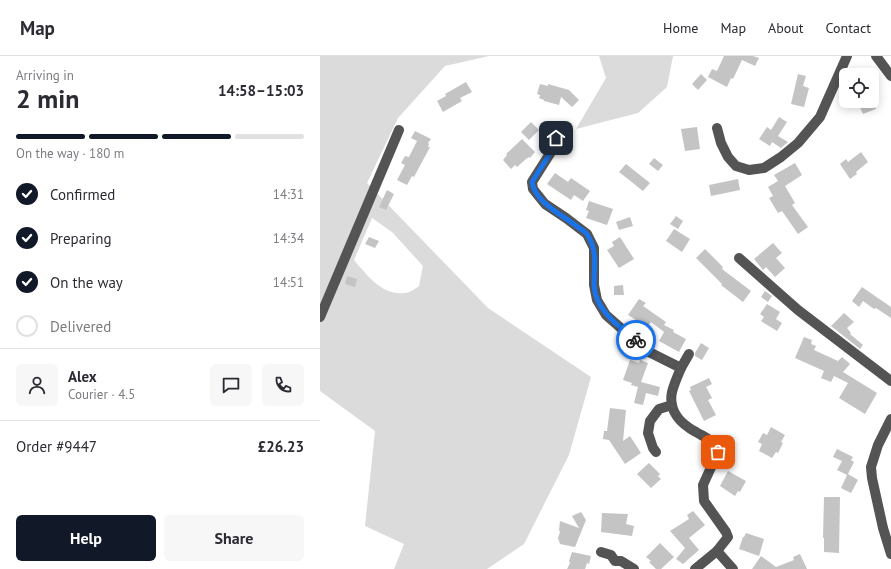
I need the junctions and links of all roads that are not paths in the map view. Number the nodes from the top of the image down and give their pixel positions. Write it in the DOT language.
graph roads {
  1 [pos="847,56"];
  2 [pos="876,56"];
  3 [pos="891,76"];
  4 [pos="717,128"];
  5 [pos="399,130"];
  6 [pos="556,138"];
  7 [pos="739,258"];
  8 [pos="320,317"];
  9 [pos="690,354"];
  10 [pos="681,368"];
  11 [pos="891,381"];
  12 [pos="672,405"];
  13 [pos="891,419"];
  14 [pos="656,452"];
  15 [pos="717,551"];
  16 [pos="601,552"];
  17 [pos="891,554"];
  18 [pos="628,568"];
  19 [pos="695,569"];
  20 [pos="733,569"];
  1 -- 4 [label="street"];
  2 -- 3 [label="street"];
  5 -- 8 [label="street"];
  6 -- 10 [label="street"];
  7 -- 11 [label="street"];
  9 -- 10 [label="street"];
  10 -- 12 [label="street"];
  12 -- 14 [label="street"];
  12 -- 15 [label="street"];
  13 -- 17 [label="street"];
  15 -- 19 [label="street"];
  15 -- 20 [label="street"];
  16 -- 18 [label="street"];
}
